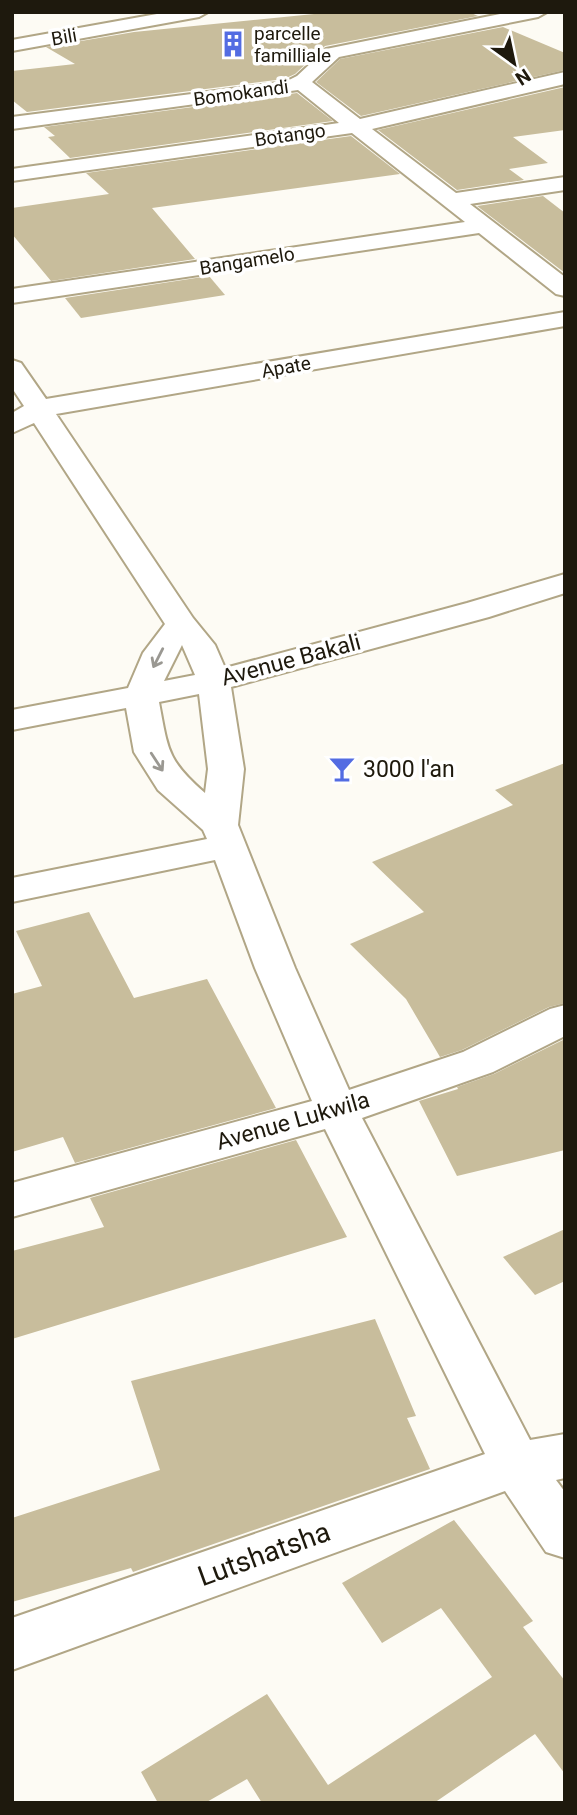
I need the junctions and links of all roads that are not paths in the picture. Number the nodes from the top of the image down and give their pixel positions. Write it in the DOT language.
graph roads {
  1 [pos="199,12"];
  2 [pos="538,12"];
  3 [pos="12,46"];
  4 [pos="565,78"];
  5 [pos="301,83"];
  6 [pos="12,123"];
  7 [pos="358,126"];
  8 [pos="12,175"];
  9 [pos="565,183"];
  10 [pos="453,200"];
  11 [pos="481,226"];
  12 [pos="561,283"];
  13 [pos="12,296"];
  14 [pos="565,319"];
  15 [pos="12,369"];
  16 [pos="37,410"];
  17 [pos="12,425"];
  18 [pos="565,583"];
  19 [pos="181,624"];
  20 [pos="214,681"];
  21 [pos="141,696"];
  22 [pos="12,720"];
  23 [pos="223,836"];
  24 [pos="12,890"];
  25 [pos="565,1019"];
  26 [pos="337,1110"];
  27 [pos="12,1200"];
  28 [pos="540,1460"];
  29 [pos="565,1535"];
  30 [pos="12,1644"];
  1 -- 3 [label="street, Bili"];
  2 -- 5 [label="street, Bomokandi"];
  4 -- 7 [label="street, Botango"];
  5 -- 6 [label="street, Bomokandi"];
  5 -- 7 [label="street"];
  7 -- 8 [label="street, Botango"];
  7 -- 10 [label="street"];
  9 -- 10 [label="street"];
  10 -- 11 [label="street"];
  11 -- 12 [label="street"];
  11 -- 13 [label="street, Bangamelo"];
  14 -- 16 [label="street, Apate"];
  15 -- 16 [label="street"];
  16 -- 17 [label="street, Apate"];
  16 -- 19 [label="street"];
  18 -- 20 [label="street, Avenue Bakali"];
  19 -- 20 [label="street"];
  19 -- 21 [label="street, one-way"];
  20 -- 21 [label="street, Avenue Bakali"];
  20 -- 23 [label="street"];
  21 -- 22 [label="street, Avenue Bakali"];
  21 -- 23 [label="street, one-way"];
  23 -- 24 [label="street"];
  23 -- 26 [label="street"];
  25 -- 26 [label="street, Avenue Lukwila"];
  26 -- 27 [label="street, Avenue Lukwila"];
  26 -- 28 [label="street"];
  28 -- 29 [label="street"];
  28 -- 30 [label="street, Lutshatsha"];
}
